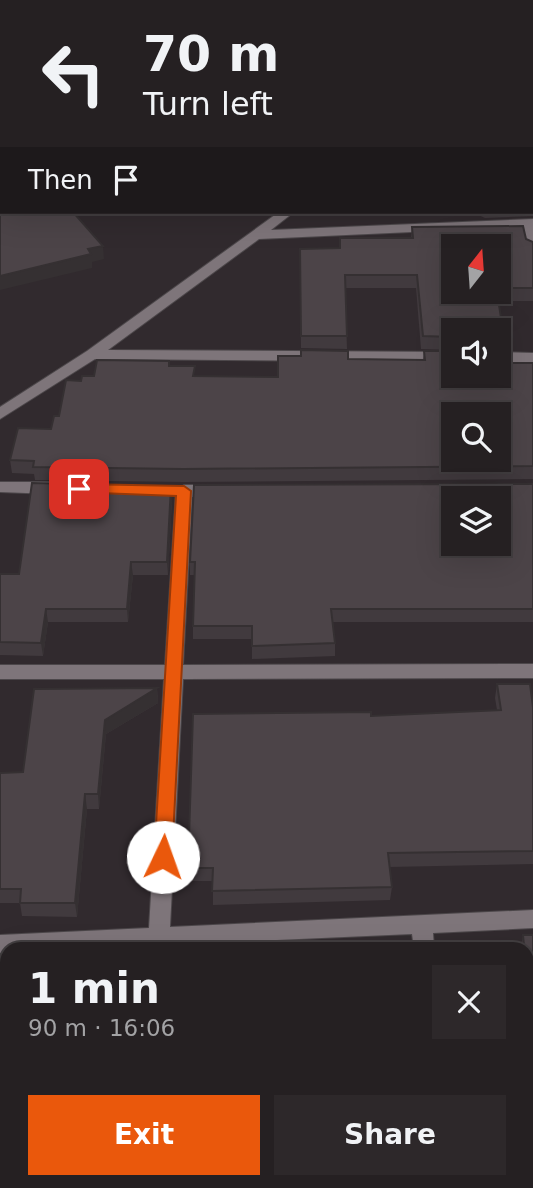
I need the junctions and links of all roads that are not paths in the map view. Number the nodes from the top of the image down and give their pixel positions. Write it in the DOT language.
graph roads {
  1 [pos="284,214"];
  2 [pos="530,223"];
  3 [pos="253,235"];
  4 [pos="533,249"];
  5 [pos="92,354"];
  6 [pos="441,357"];
  7 [pos="511,358"];
  8 [pos="533,358"];
  9 [pos="0,414"];
  10 [pos="0,487"];
  11 [pos="66,488"];
  12 [pos="240,491"];
  13 [pos="533,671"];
  14 [pos="0,672"];
  15 [pos="172,673"];
  16 [pos="533,919"];
  17 [pos="422,923"];
  18 [pos="159,936"];
  19 [pos="40,942"];
  20 [pos="424,942"];
  1 -- 3 [label="street"];
  2 -- 3 [label="street"];
  2 -- 4 [label="street"];
  3 -- 5 [label="street"];
  5 -- 6 [label="street"];
  5 -- 9 [label="street"];
  7 -- 8 [label="street"];
  10 -- 11 [label="street"];
  12 -- 15 [label="street"];
  13 -- 15 [label="street"];
  14 -- 15 [label="street"];
  15 -- 18 [label="street"];
  16 -- 17 [label="street"];
  17 -- 18 [label="street"];
  17 -- 20 [label="street"];
  18 -- 19 [label="street"];
}
